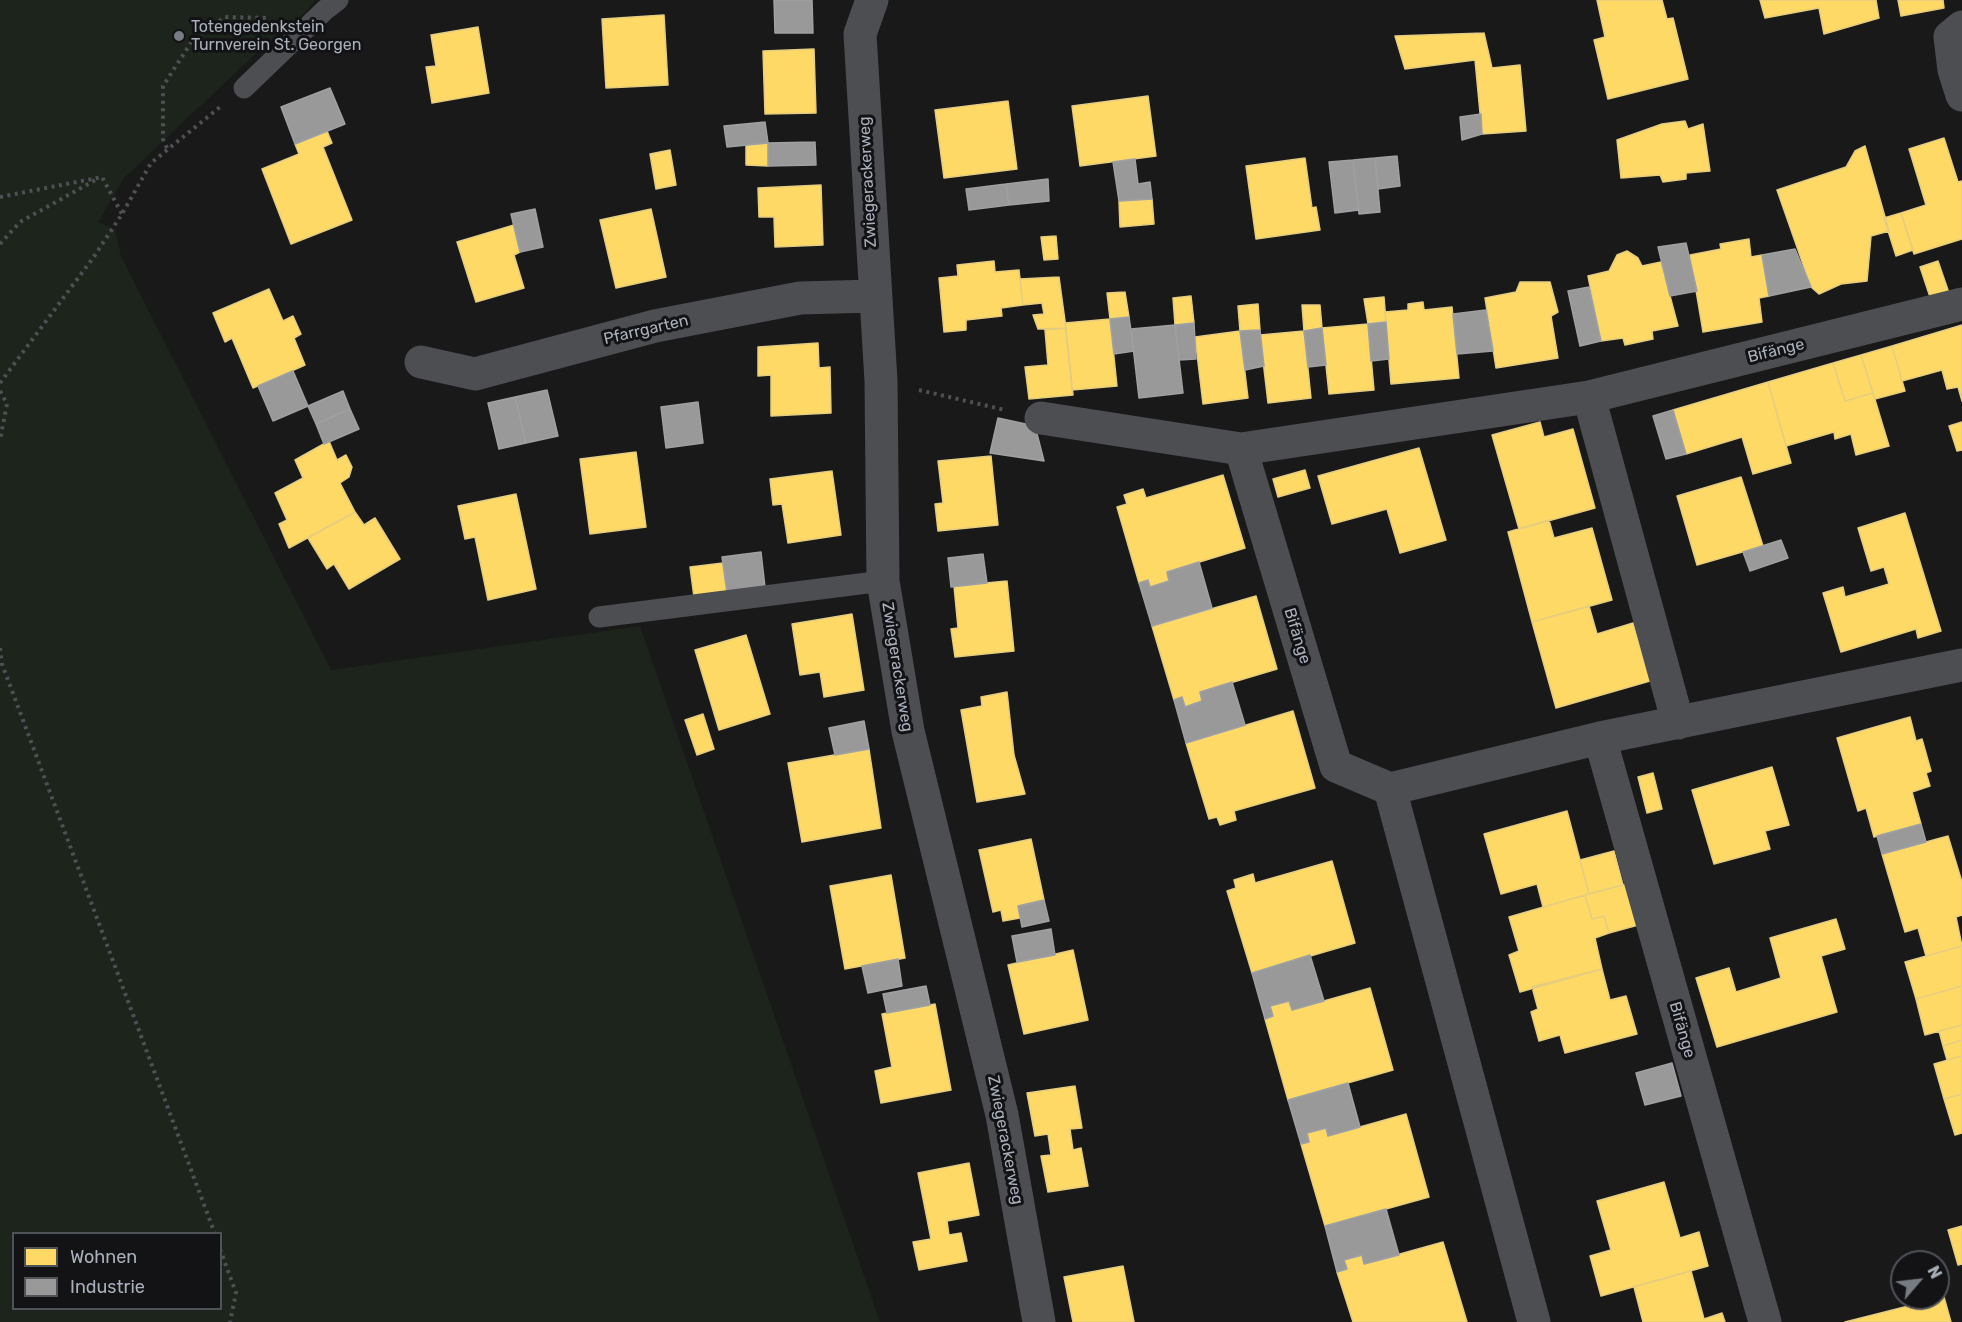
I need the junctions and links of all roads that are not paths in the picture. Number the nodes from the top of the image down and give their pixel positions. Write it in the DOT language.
graph roads {
  1 [pos="338,0"];
  2 [pos="872,0"];
  3 [pos="1962,27"];
  4 [pos="244,88"];
  5 [pos="1962,95"];
  6 [pos="874,296"];
  7 [pos="1962,304"];
  8 [pos="421,362"];
  9 [pos="1589,397"];
  10 [pos="1041,418"];
  11 [pos="1241,449"];
  12 [pos="883,581"];
  13 [pos="599,617"];
  14 [pos="1960,672"];
  15 [pos="1678,723"];
  16 [pos="1600,738"];
  17 [pos="1390,789"];
  18 [pos="1039,1322"];
  19 [pos="1534,1322"];
  20 [pos="1765,1322"];
  1 -- 4 [label="lane"];
  2 -- 6 [label="street, Zwiegerackerweg"];
  3 -- 5 [label="street"];
  6 -- 8 [label="street, Pfarrgarten"];
  6 -- 12 [label="street, Zwiegerackerweg"];
  7 -- 9 [label="street, Bifänge"];
  9 -- 11 [label="street, Bifänge"];
  9 -- 15 [label="street"];
  10 -- 11 [label="street, Bifänge"];
  11 -- 17 [label="street, Bifänge"];
  12 -- 13 [label="lane"];
  12 -- 18 [label="street, Zwiegerackerweg"];
  14 -- 15 [label="street"];
  15 -- 16 [label="street"];
  16 -- 17 [label="street"];
  16 -- 20 [label="street, Bifänge"];
  17 -- 19 [label="street"];
}
